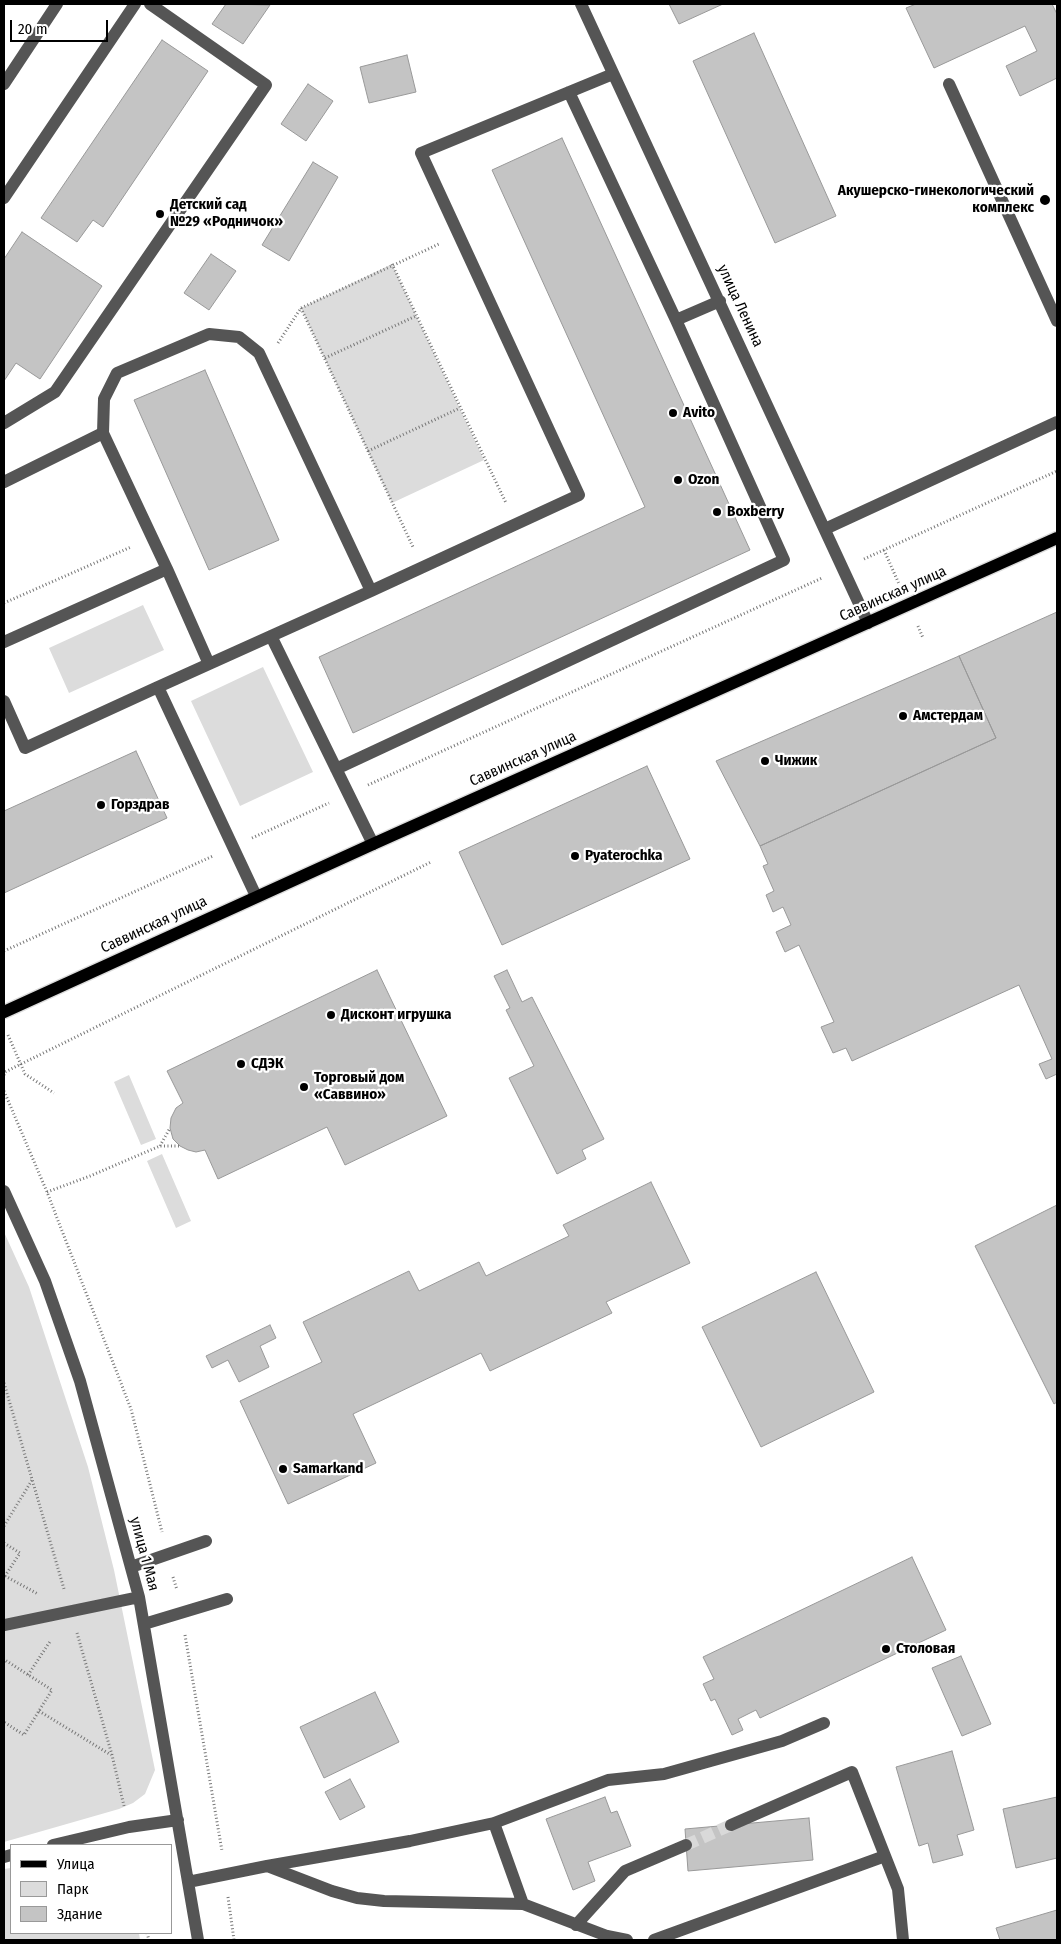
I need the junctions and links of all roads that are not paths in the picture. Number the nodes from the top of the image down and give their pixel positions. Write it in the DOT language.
graph roads {
  1 [pos="57,4"];
  2 [pos="135,4"];
  3 [pos="150,4"];
  4 [pos="581,4"];
  5 [pos="613,74"];
  6 [pos="4,84"];
  7 [pos="949,84"];
  8 [pos="569,92"];
  9 [pos="4,198"];
  10 [pos="720,301"];
  11 [pos="676,320"];
  12 [pos="1057,321"];
  13 [pos="1057,422"];
  14 [pos="4,423"];
  15 [pos="103,433"];
  16 [pos="4,482"];
  17 [pos="825,530"];
  18 [pos="1057,538"];
  19 [pos="167,569"];
  20 [pos="371,591"];
  21 [pos="868,623"];
  22 [pos="271,636"];
  23 [pos="4,642"];
  24 [pos="210,664"];
  25 [pos="158,687"];
  26 [pos="4,701"];
  27 [pos="336,769"];
  28 [pos="373,844"];
  29 [pos="256,896"];
  30 [pos="4,1012"];
  31 [pos="4,1191"];
  32 [pos="206,1541"];
  33 [pos="131,1567"];
  34 [pos="139,1597"];
  35 [pos="227,1599"];
  36 [pos="144,1624"];
  37 [pos="4,1625"];
  38 [pos="824,1724"];
  39 [pos="178,1820"];
  40 [pos="494,1823"];
  41 [pos="732,1825"];
  42 [pos="57,1844"];
  43 [pos="686,1845"];
  44 [pos="885,1856"];
  45 [pos="267,1866"];
  46 [pos="188,1882"];
  47 [pos="523,1904"];
  48 [pos="576,1924"];
  49 [pos="198,1940"];
  50 [pos="627,1940"];
  51 [pos="654,1940"];
  52 [pos="903,1940"];
  1 -- 6 [label="street"];
  2 -- 9 [label="street"];
  3 -- 14 [label="street"];
  4 -- 5 [label="street, улица Ленина"];
  5 -- 8 [label="street"];
  5 -- 10 [label="street, улица Ленина"];
  7 -- 12 [label="street"];
  8 -- 11 [label="street"];
  8 -- 20 [label="street"];
  10 -- 11 [label="street"];
  10 -- 17 [label="street, улица Ленина"];
  11 -- 27 [label="street"];
  13 -- 17 [label="street"];
  15 -- 16 [label="street"];
  15 -- 19 [label="street"];
  15 -- 20 [label="street"];
  17 -- 21 [label="street, улица Ленина"];
  18 -- 21 [label="main road, Саввинская улица"];
  19 -- 23 [label="street"];
  19 -- 24 [label="street"];
  20 -- 22 [label="street"];
  21 -- 28 [label="main road, Саввинская улица"];
  22 -- 24 [label="street"];
  22 -- 27 [label="street"];
  24 -- 25 [label="street"];
  25 -- 26 [label="street"];
  25 -- 29 [label="street"];
  27 -- 28 [label="street"];
  28 -- 29 [label="main road, Саввинская улица"];
  29 -- 30 [label="main road, Саввинская улица"];
  31 -- 33 [label="street, улица 1 Мая"];
  32 -- 33 [label="street"];
  33 -- 34 [label="street, улица 1 Мая"];
  34 -- 36 [label="street, улица 1 Мая"];
  34 -- 37 [label="street"];
  35 -- 36 [label="street"];
  36 -- 39 [label="street, улица 1 Мая"];
  38 -- 40 [label="street"];
  39 -- 42 [label="street"];
  39 -- 46 [label="street, улица 1 Мая"];
  40 -- 45 [label="street"];
  40 -- 47 [label="street"];
  41 -- 44 [label="street"];
  43 -- 48 [label="street"];
  44 -- 51 [label="street"];
  44 -- 52 [label="street"];
  45 -- 46 [label="street"];
  45 -- 47 [label="street"];
  46 -- 49 [label="street, улица 1 Мая"];
  47 -- 48 [label="street"];
  48 -- 50 [label="street"];
}
